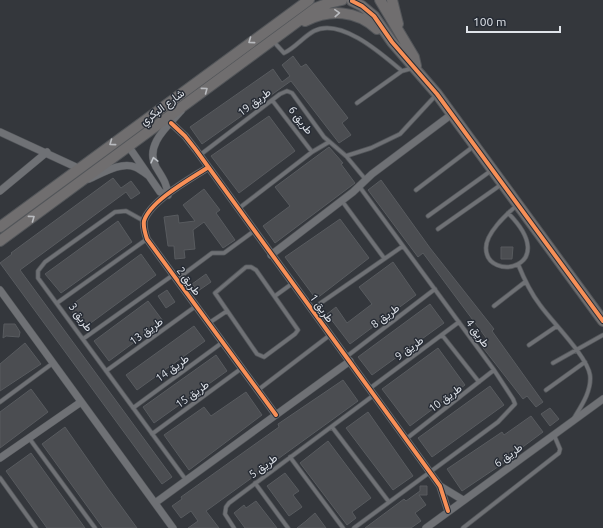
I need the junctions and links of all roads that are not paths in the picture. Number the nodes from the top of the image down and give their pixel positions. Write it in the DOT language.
graph roads {
  1 [pos="300,0"];
  2 [pos="309,0"];
  3 [pos="349,0"];
  4 [pos="380,0"];
  5 [pos="392,0"];
  6 [pos="282,18"];
  7 [pos="287,29"];
  8 [pos="272,40"];
  9 [pos="404,41"];
  10 [pos="392,42"];
  11 [pos="416,68"];
  12 [pos="402,71"];
  13 [pos="437,94"];
  14 [pos="174,98"];
  15 [pos="272,100"];
  16 [pos="191,101"];
  17 [pos="357,103"];
  18 [pos="452,114"];
  19 [pos="171,123"];
  20 [pos="0,132"];
  21 [pos="329,142"];
  22 [pos="475,145"];
  23 [pos="129,147"];
  24 [pos="47,152"];
  25 [pos="312,152"];
  26 [pos="199,156"];
  27 [pos="346,156"];
  28 [pos="78,168"];
  29 [pos="207,168"];
  30 [pos="493,169"];
  31 [pos="149,176"];
  32 [pos="366,180"];
  33 [pos="81,183"];
  34 [pos="503,184"];
  35 [pos="359,185"];
  36 [pos="416,190"];
  37 [pos="0,191"];
  38 [pos="168,195"];
  39 [pos="342,201"];
  40 [pos="518,204"];
  41 [pos="238,209"];
  42 [pos="508,213"];
  43 [pos="428,216"];
  44 [pos="144,221"];
  45 [pos="0,227"];
  46 [pos="438,229"];
  47 [pos="254,231"];
  48 [pos="147,239"];
  49 [pos="0,241"];
  50 [pos="403,246"];
  51 [pos="271,255"];
  52 [pos="384,258"];
  53 [pos="518,264"];
  54 [pos="175,277"];
  55 [pos="525,282"];
  56 [pos="293,284"];
  57 [pos="435,289"];
  58 [pos="0,290"];
  59 [pos="274,296"];
  60 [pos="3,300"];
  61 [pos="57,303"];
  62 [pos="196,306"];
  63 [pos="494,306"];
  64 [pos="312,309"];
  65 [pos="227,311"];
  66 [pos="603,321"];
  67 [pos="459,322"];
  68 [pos="209,323"];
  69 [pos="557,326"];
  70 [pos="330,335"];
  71 [pos="442,335"];
  72 [pos="603,335"];
  73 [pos="83,339"];
  74 [pos="223,342"];
  75 [pos="529,345"];
  76 [pos="575,350"];
  77 [pos="348,359"];
  78 [pos="585,362"];
  79 [pos="53,363"];
  80 [pos="553,363"];
  81 [pos="242,368"];
  82 [pos="494,370"];
  83 [pos="106,371"];
  84 [pos="479,382"];
  85 [pos="369,389"];
  86 [pos="258,390"];
  87 [pos="546,390"];
  88 [pos="374,395"];
  89 [pos="603,399"];
  90 [pos="0,402"];
  91 [pos="81,402"];
  92 [pos="133,408"];
  93 [pos="276,415"];
  94 [pos="571,422"];
  95 [pos="332,427"];
  96 [pos="152,434"];
  97 [pos="554,435"];
  98 [pos="29,438"];
  99 [pos="406,439"];
  100 [pos="0,458"];
  101 [pos="290,458"];
  102 [pos="430,472"];
  103 [pos="0,478"];
  104 [pos="186,480"];
  105 [pos="255,484"];
  106 [pos="440,486"];
  107 [pos="464,500"];
  108 [pos="389,502"];
  109 [pos="155,503"];
  110 [pos="448,511"];
  111 [pos="34,527"];
  112 [pos="95,528"];
  113 [pos="173,528"];
  114 [pos="234,528"];
  115 [pos="288,528"];
  116 [pos="343,528"];
  117 [pos="354,528"];
  118 [pos="426,528"];
  119 [pos="463,528"];
  1 -- 6 [label="main road"];
  2 -- 6 [label="main road, شارع البكري"];
  3 -- 7 [label="main road, شارع البكري"];
  3 -- 10 [label="main road"];
  4 -- 9 [label="main road"];
  5 -- 9 [label="main road"];
  6 -- 14 [label="main road, شارع البكري, one-way"];
  7 -- 8 [label="main road, شارع البكري"];
  7 -- 10 [label="main road, one-way"];
  8 -- 12 [label="lane"];
  16 -- 8 [label="main road, شارع البكري, one-way"];
  9 -- 11 [label="main road"];
  10 -- 11 [label="main road"];
  11 -- 12 [label="lane"];
  11 -- 13 [label="main road"];
  12 -- 17 [label="lane"];
  13 -- 18 [label="main road"];
  13 -- 27 [label="lane"];
  14 -- 23 [label="main road"];
  14 -- 28 [label="main road, شارع البكري, one-way"];
  15 -- 21 [label="lane, طريق 19"];
  15 -- 25 [label="lane, طريق 6"];
  15 -- 26 [label="lane, طريق 19"];
  16 -- 19 [label="street"];
  16 -- 23 [label="main road, شارع البكري"];
  18 -- 22 [label="main road"];
  18 -- 32 [label="street"];
  19 -- 26 [label="street, طريق 1"];
  38 -- 19 [label="street, one-way"];
  20 -- 24 [label="street"];
  21 -- 25 [label="lane"];
  21 -- 27 [label="lane, طريق 19"];
  22 -- 30 [label="main road"];
  22 -- 36 [label="lane"];
  23 -- 31 [label="street"];
  23 -- 33 [label="main road, شارع البكري"];
  24 -- 28 [label="street"];
  24 -- 37 [label="street"];
  25 -- 41 [label="lane"];
  26 -- 29 [label="street, طريق 1"];
  27 -- 32 [label="lane, طريق 19"];
  28 -- 45 [label="main road, شارع البكري"];
  29 -- 38 [label="street"];
  29 -- 41 [label="street, طريق 1"];
  30 -- 34 [label="main road"];
  30 -- 43 [label="lane"];
  31 -- 33 [label="street"];
  31 -- 38 [label="street"];
  32 -- 35 [label="street"];
  49 -- 33 [label="main road, شارع البكري, one-way"];
  34 -- 40 [label="main road"];
  34 -- 46 [label="lane"];
  35 -- 39 [label="street"];
  35 -- 50 [label="lane, طريق 4"];
  38 -- 44 [label="street"];
  39 -- 51 [label="street"];
  39 -- 52 [label="lane"];
  40 -- 42 [label="lane"];
  40 -- 66 [label="main road"];
  41 -- 47 [label="street, طريق 1"];
  42 -- 53 [label="lane"];
  42 -- 53 [label="lane"];
  44 -- 48 [label="street, طريق 2"];
  44 -- 61 [label="lane, طريق 3"];
  47 -- 51 [label="street, طريق 1"];
  47 -- 54 [label="lane"];
  48 -- 54 [label="street, طريق 2"];
  48 -- 61 [label="lane"];
  50 -- 52 [label="lane"];
  50 -- 57 [label="lane, طريق 4"];
  51 -- 56 [label="street, طريق 1"];
  52 -- 64 [label="lane"];
  53 -- 55 [label="lane"];
  54 -- 62 [label="street, طريق 2"];
  54 -- 73 [label="lane"];
  55 -- 63 [label="lane"];
  55 -- 69 [label="lane"];
  56 -- 59 [label="lane"];
  56 -- 64 [label="street, طريق 1"];
  57 -- 67 [label="lane, طريق 4"];
  57 -- 77 [label="lane, طريق 8"];
  58 -- 60 [label="street"];
  59 -- 65 [label="lane"];
  59 -- 65 [label="lane"];
  60 -- 79 [label="street"];
  61 -- 73 [label="lane, طريق 3"];
  62 -- 68 [label="street, طريق 2"];
  62 -- 83 [label="lane, طريق 13"];
  64 -- 70 [label="street, طريق 1"];
  65 -- 68 [label="lane"];
  67 -- 71 [label="lane, طريق 9"];
  67 -- 82 [label="lane, طريق 4"];
  68 -- 74 [label="street, طريق 2"];
  69 -- 75 [label="lane"];
  69 -- 76 [label="lane"];
  70 -- 77 [label="street, طريق 1"];
  70 -- 86 [label="lane"];
  71 -- 84 [label="lane"];
  71 -- 85 [label="lane, طريق 9"];
  72 -- 76 [label="lane"];
  73 -- 83 [label="lane, طريق 3"];
  74 -- 81 [label="street, طريق 2"];
  74 -- 92 [label="lane, طريق 14"];
  76 -- 78 [label="lane"];
  76 -- 80 [label="lane"];
  77 -- 85 [label="street, طريق 1"];
  77 -- 93 [label="street"];
  78 -- 87 [label="lane"];
  78 -- 94 [label="lane"];
  79 -- 90 [label="lane"];
  79 -- 91 [label="street"];
  81 -- 86 [label="street, طريق 2"];
  81 -- 96 [label="lane, طريق 15"];
  82 -- 84 [label="lane, طريق 10"];
  82 -- 102 [label="lane, طريق 4"];
  83 -- 92 [label="lane, طريق 3"];
  84 -- 99 [label="lane, طريق 10"];
  85 -- 88 [label="street, طريق 1"];
  86 -- 93 [label="street, طريق 2"];
  88 -- 95 [label="lane, طريق 5"];
  88 -- 99 [label="street, طريق 1"];
  89 -- 94 [label="street, طريق 6"];
  91 -- 98 [label="street"];
  91 -- 109 [label="street"];
  92 -- 96 [label="lane, طريق 3"];
  93 -- 104 [label="street"];
  94 -- 97 [label="street, طريق 6"];
  95 -- 101 [label="lane, طريق 5"];
  95 -- 108 [label="lane"];
  96 -- 104 [label="lane, طريق 3"];
  97 -- 107 [label="street, طريق 6"];
  97 -- 119 [label="lane"];
  98 -- 100 [label="street"];
  98 -- 112 [label="lane"];
  99 -- 102 [label="street, طريق 1"];
  101 -- 105 [label="lane, طريق 5"];
  101 -- 116 [label="lane"];
  102 -- 106 [label="street, طريق 1"];
  102 -- 108 [label="lane"];
  103 -- 111 [label="lane"];
  104 -- 109 [label="street"];
  105 -- 114 [label="lane, طريق 5"];
  105 -- 115 [label="lane"];
  106 -- 107 [label="street, طريق 1"];
  106 -- 110 [label="street, طريق 1"];
  107 -- 110 [label="street, طريق 6"];
  108 -- 117 [label="lane"];
  109 -- 113 [label="street"];
  110 -- 118 [label="street, طريق 6"];
}
